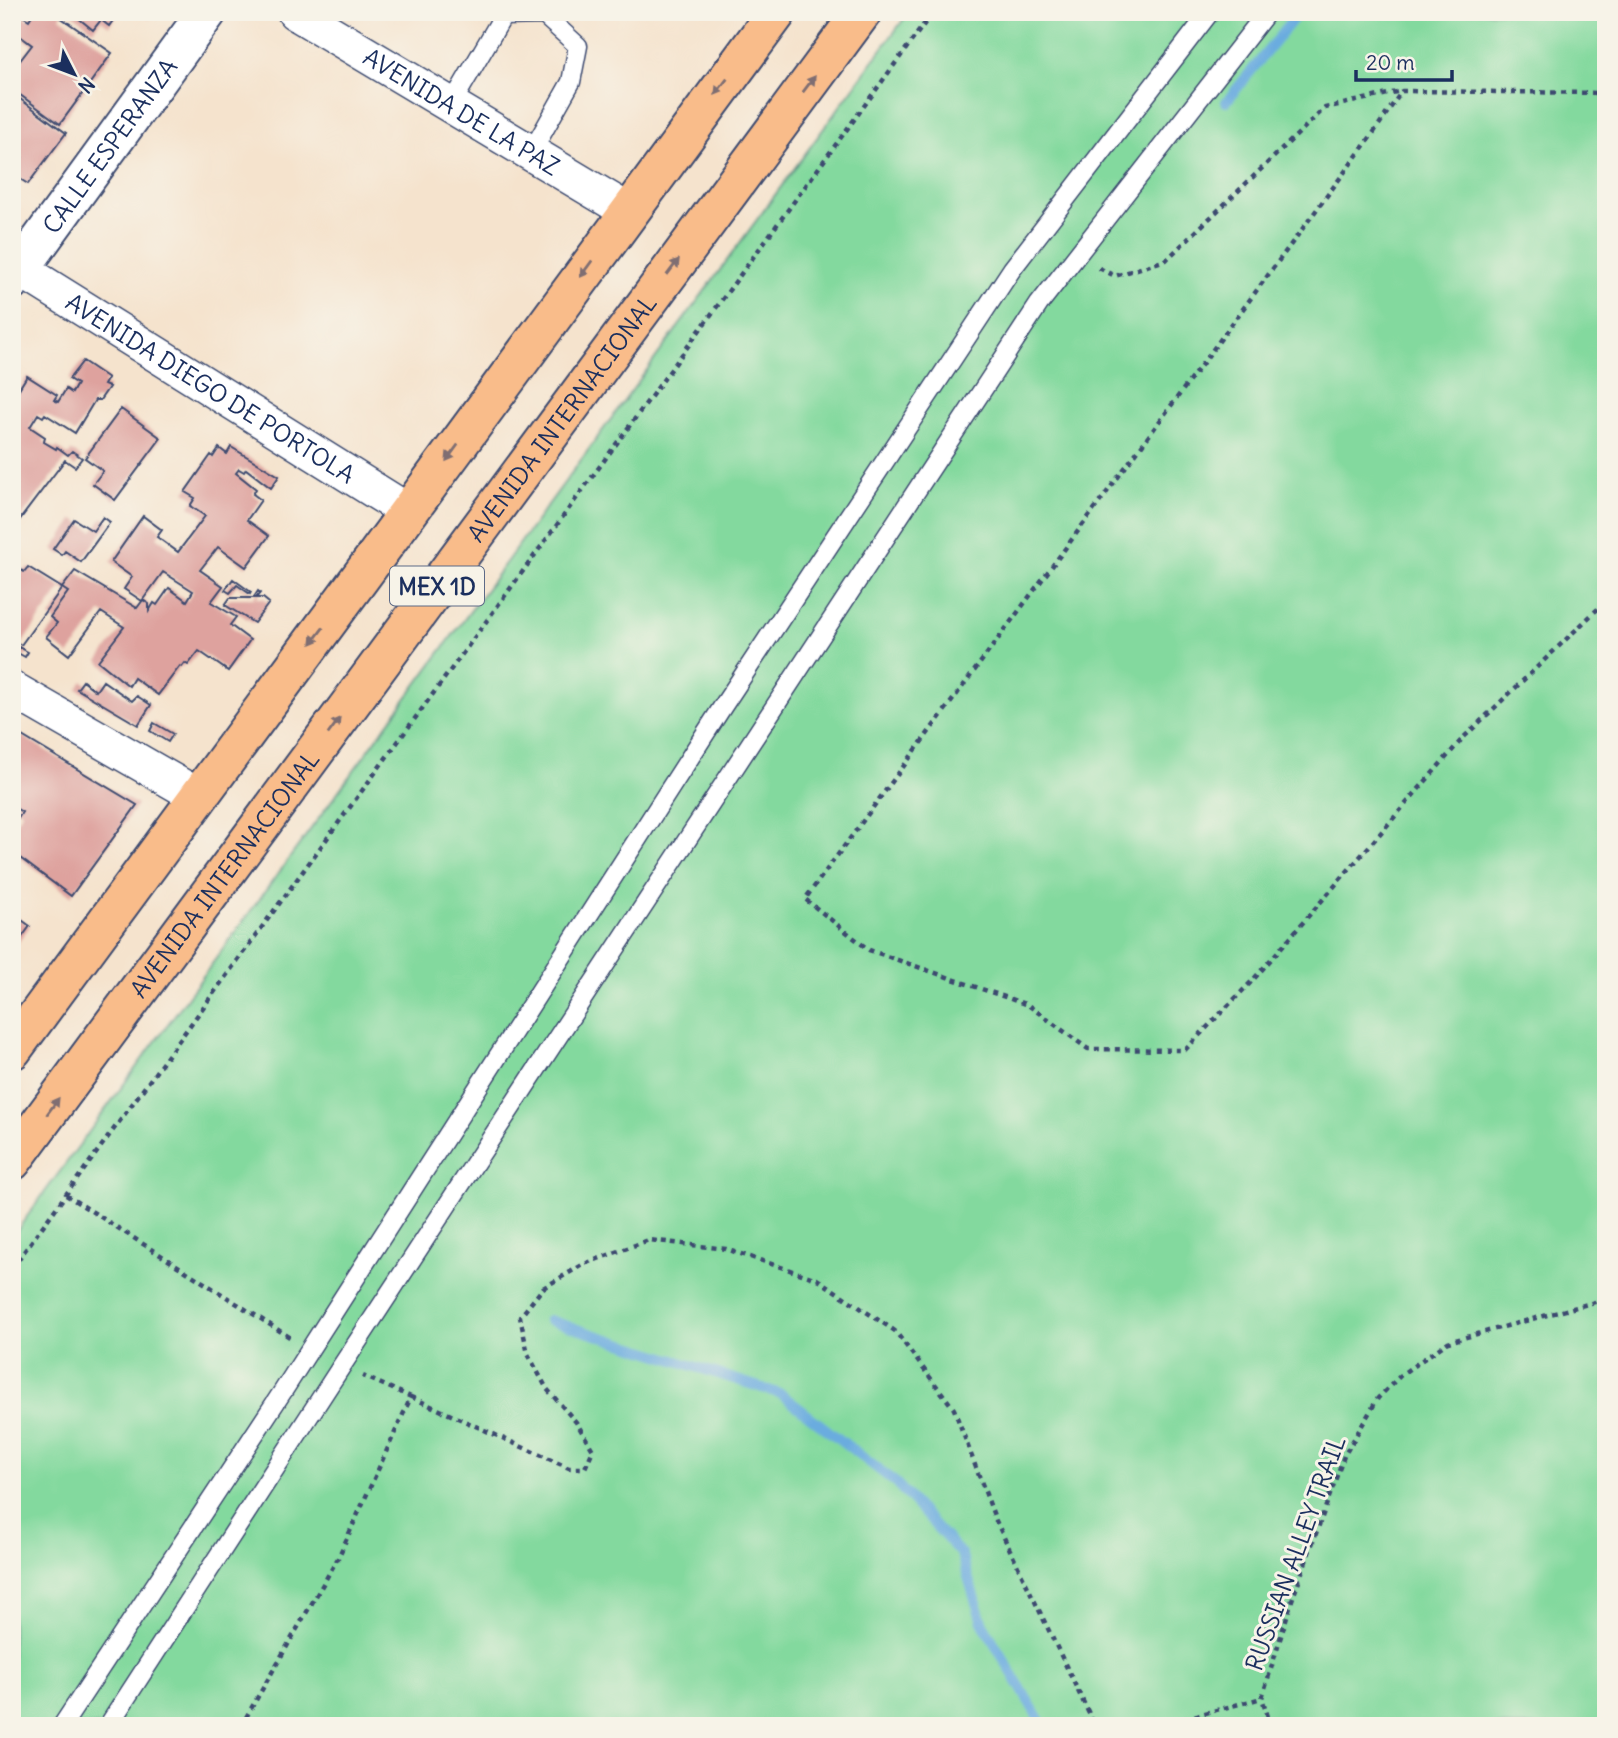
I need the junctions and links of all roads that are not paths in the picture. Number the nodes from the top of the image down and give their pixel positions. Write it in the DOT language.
graph roads {
  1 [pos="207,12"];
  2 [pos="295,12"];
  3 [pos="777,12"];
  4 [pos="862,12"];
  5 [pos="1210,12"];
  6 [pos="1267,12"];
  7 [pos="451,105"];
  8 [pos="531,153"];
  9 [pos="628,211"];
  10 [pos="15,271"];
  11 [pos="409,512"];
  12 [pos="12,689"];
  13 [pos="198,796"];
  14 [pos="12,1050"];
  15 [pos="12,1161"];
  16 [pos="62,1726"];
  17 [pos="108,1726"];
  1 -- 10 [label="street, CALLE ESPERANZA"];
  2 -- 7 [label="street, AVENIDA DE LA PAZ"];
  3 -- 9 [label="highway, MEX 1D, one-way"];
  15 -- 4 [label="highway, AVENIDA INTERNACIONAL / MEX 1D, one-way"];
  5 -- 16 [label="lane"];
  6 -- 17 [label="lane"];
  7 -- 8 [label="street, AVENIDA DE LA PAZ"];
  7 -- 8 [label="lane"];
  8 -- 9 [label="street, AVENIDA DE LA PAZ"];
  9 -- 11 [label="highway, MEX 1D, one-way"];
  10 -- 11 [label="street, AVENIDA DIEGO DE PORTOLA"];
  11 -- 13 [label="highway, MEX 1D, one-way"];
  12 -- 13 [label="street"];
  13 -- 14 [label="highway, MEX 1D"];
}
